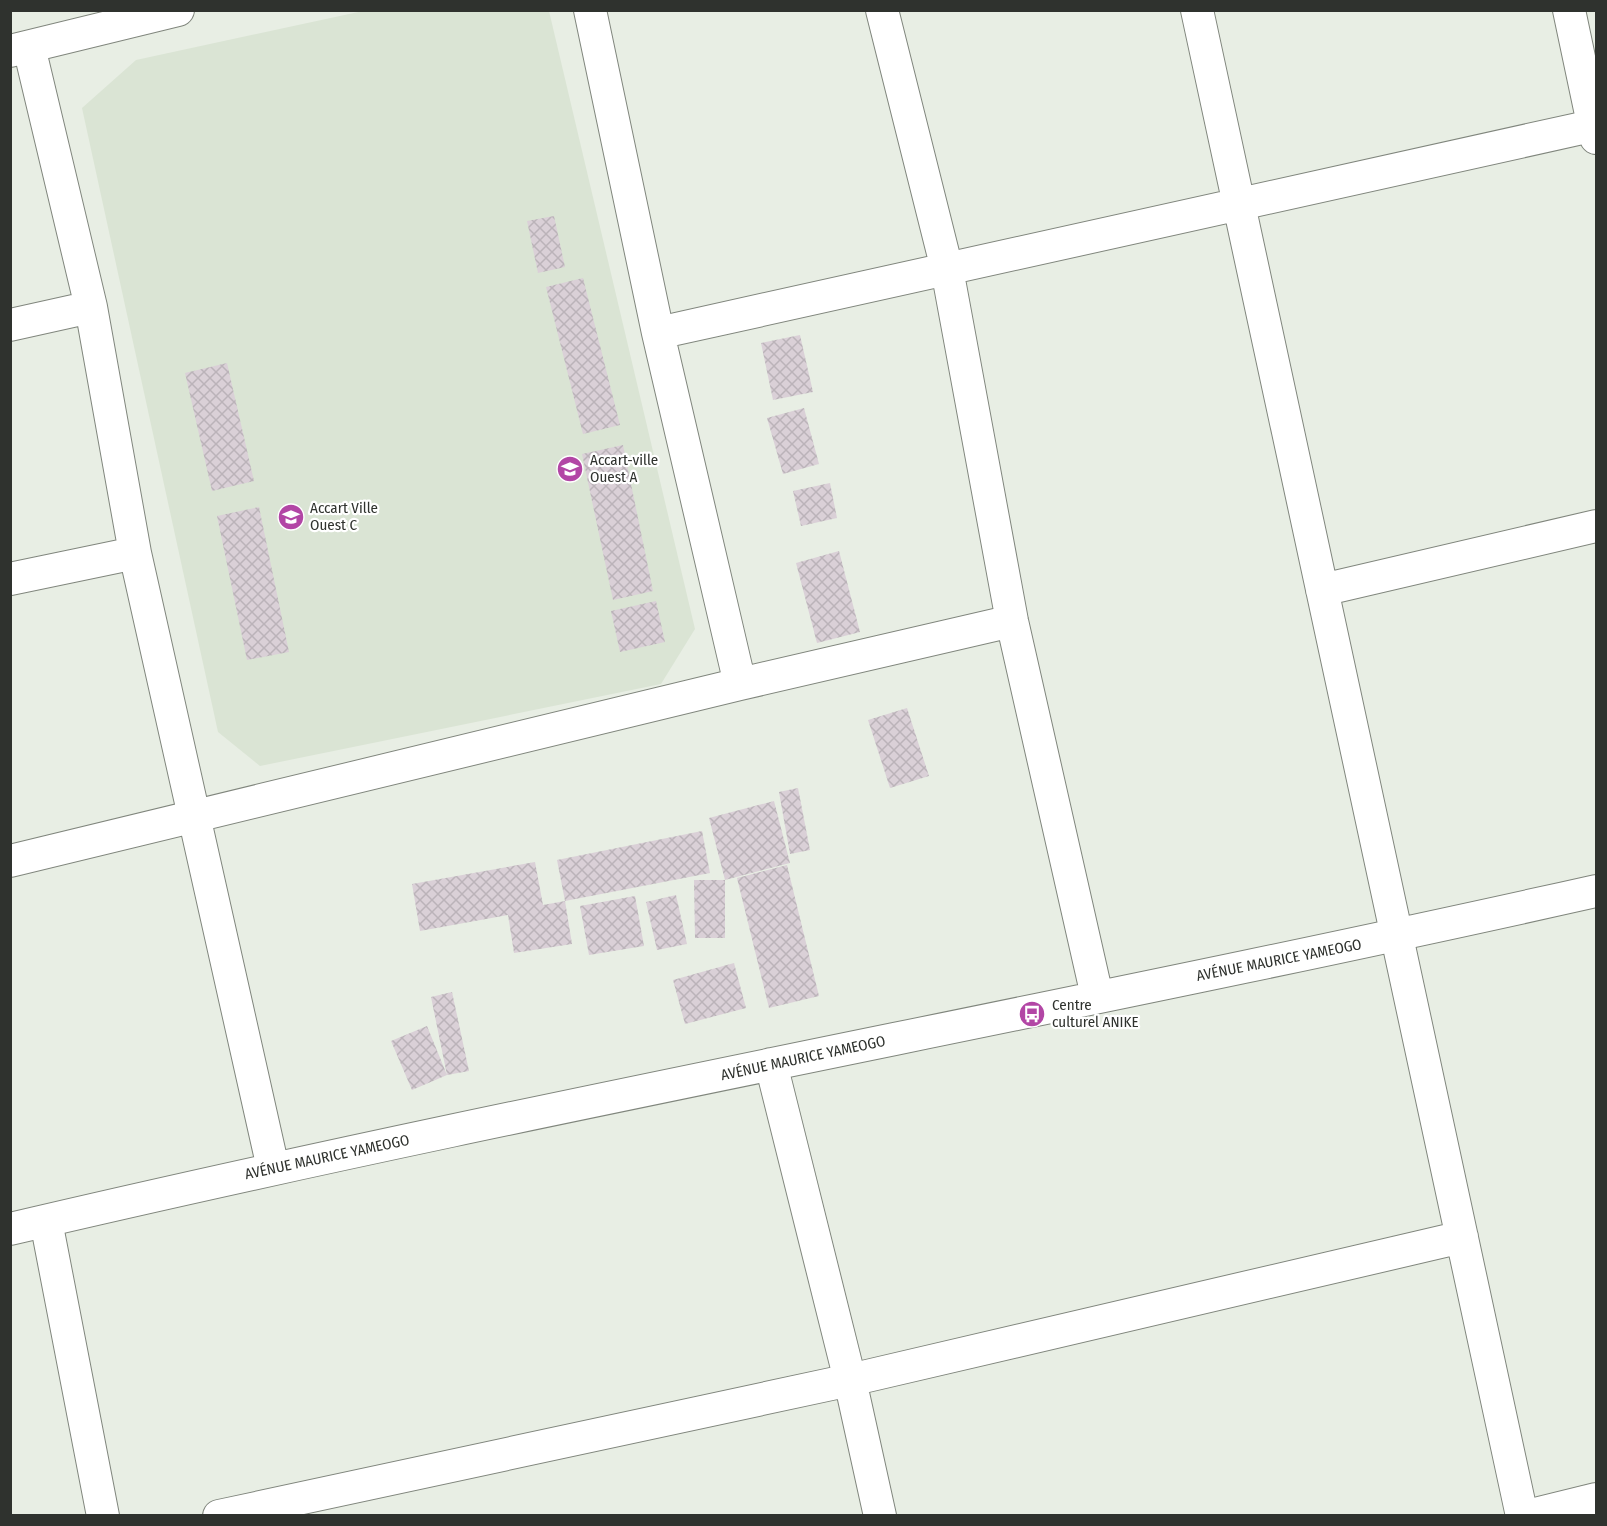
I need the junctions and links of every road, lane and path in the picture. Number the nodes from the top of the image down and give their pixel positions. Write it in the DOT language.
graph roads {
  1 [pos="178,10"];
  2 [pos="590,10"];
  3 [pos="882,10"];
  4 [pos="1197,10"];
  5 [pos="1569,10"];
  6 [pos="20,49"];
  7 [pos="1596,130"];
  8 [pos="1239,204"];
  9 [pos="947,269"];
  10 [pos="91,307"];
  11 [pos="10,325"];
  12 [pos="657,333"];
  13 [pos="1596,526"];
  14 [pos="135,553"];
  15 [pos="10,579"];
  16 [pos="1322,590"];
  17 [pos="1012,621"];
  18 [pos="740,684"];
  19 [pos="195,818"];
  20 [pos="10,861"];
  21 [pos="1596,891"];
  22 [pos="1396,936"];
  23 [pos="1097,996"];
  24 [pos="771,1064"];
  25 [pos="273,1168"];
  26 [pos="46,1221"];
  27 [pos="10,1229"];
  28 [pos="1462,1237"];
  29 [pos="850,1380"];
  30 [pos="1596,1499"];
  31 [pos="103,1515"];
  32 [pos="219,1515"];
  33 [pos="880,1515"];
  34 [pos="1522,1515"];
  35 [pos="1527,1515"];
  1 -- 6 [label="street"];
  2 -- 12 [label="street"];
  3 -- 9 [label="street"];
  4 -- 8 [label="street"];
  5 -- 7 [label="street"];
  6 -- 10 [label="street"];
  7 -- 8 [label="street"];
  8 -- 9 [label="street"];
  8 -- 16 [label="street"];
  9 -- 12 [label="street"];
  9 -- 17 [label="street"];
  10 -- 11 [label="street"];
  10 -- 14 [label="street"];
  12 -- 18 [label="street"];
  13 -- 16 [label="street"];
  14 -- 15 [label="street"];
  14 -- 19 [label="street"];
  16 -- 22 [label="street"];
  17 -- 18 [label="street"];
  17 -- 23 [label="street"];
  18 -- 19 [label="street"];
  19 -- 20 [label="street"];
  19 -- 25 [label="street"];
  21 -- 22 [label="street, AVÉNUE MAURICE YAMEOGO"];
  22 -- 23 [label="street, AVÉNUE MAURICE YAMEOGO"];
  22 -- 28 [label="street"];
  23 -- 24 [label="street, AVÉNUE MAURICE YAMEOGO"];
  24 -- 25 [label="street, AVÉNUE MAURICE YAMEOGO"];
  24 -- 29 [label="street"];
  25 -- 26 [label="street, AVÉNUE MAURICE YAMEOGO"];
  26 -- 27 [label="street, AVÉNUE MAURICE YAMEOGO"];
  26 -- 31 [label="street"];
  28 -- 29 [label="street"];
  28 -- 34 [label="street"];
  29 -- 32 [label="street"];
  29 -- 33 [label="street"];
  30 -- 35 [label="street"];
}
